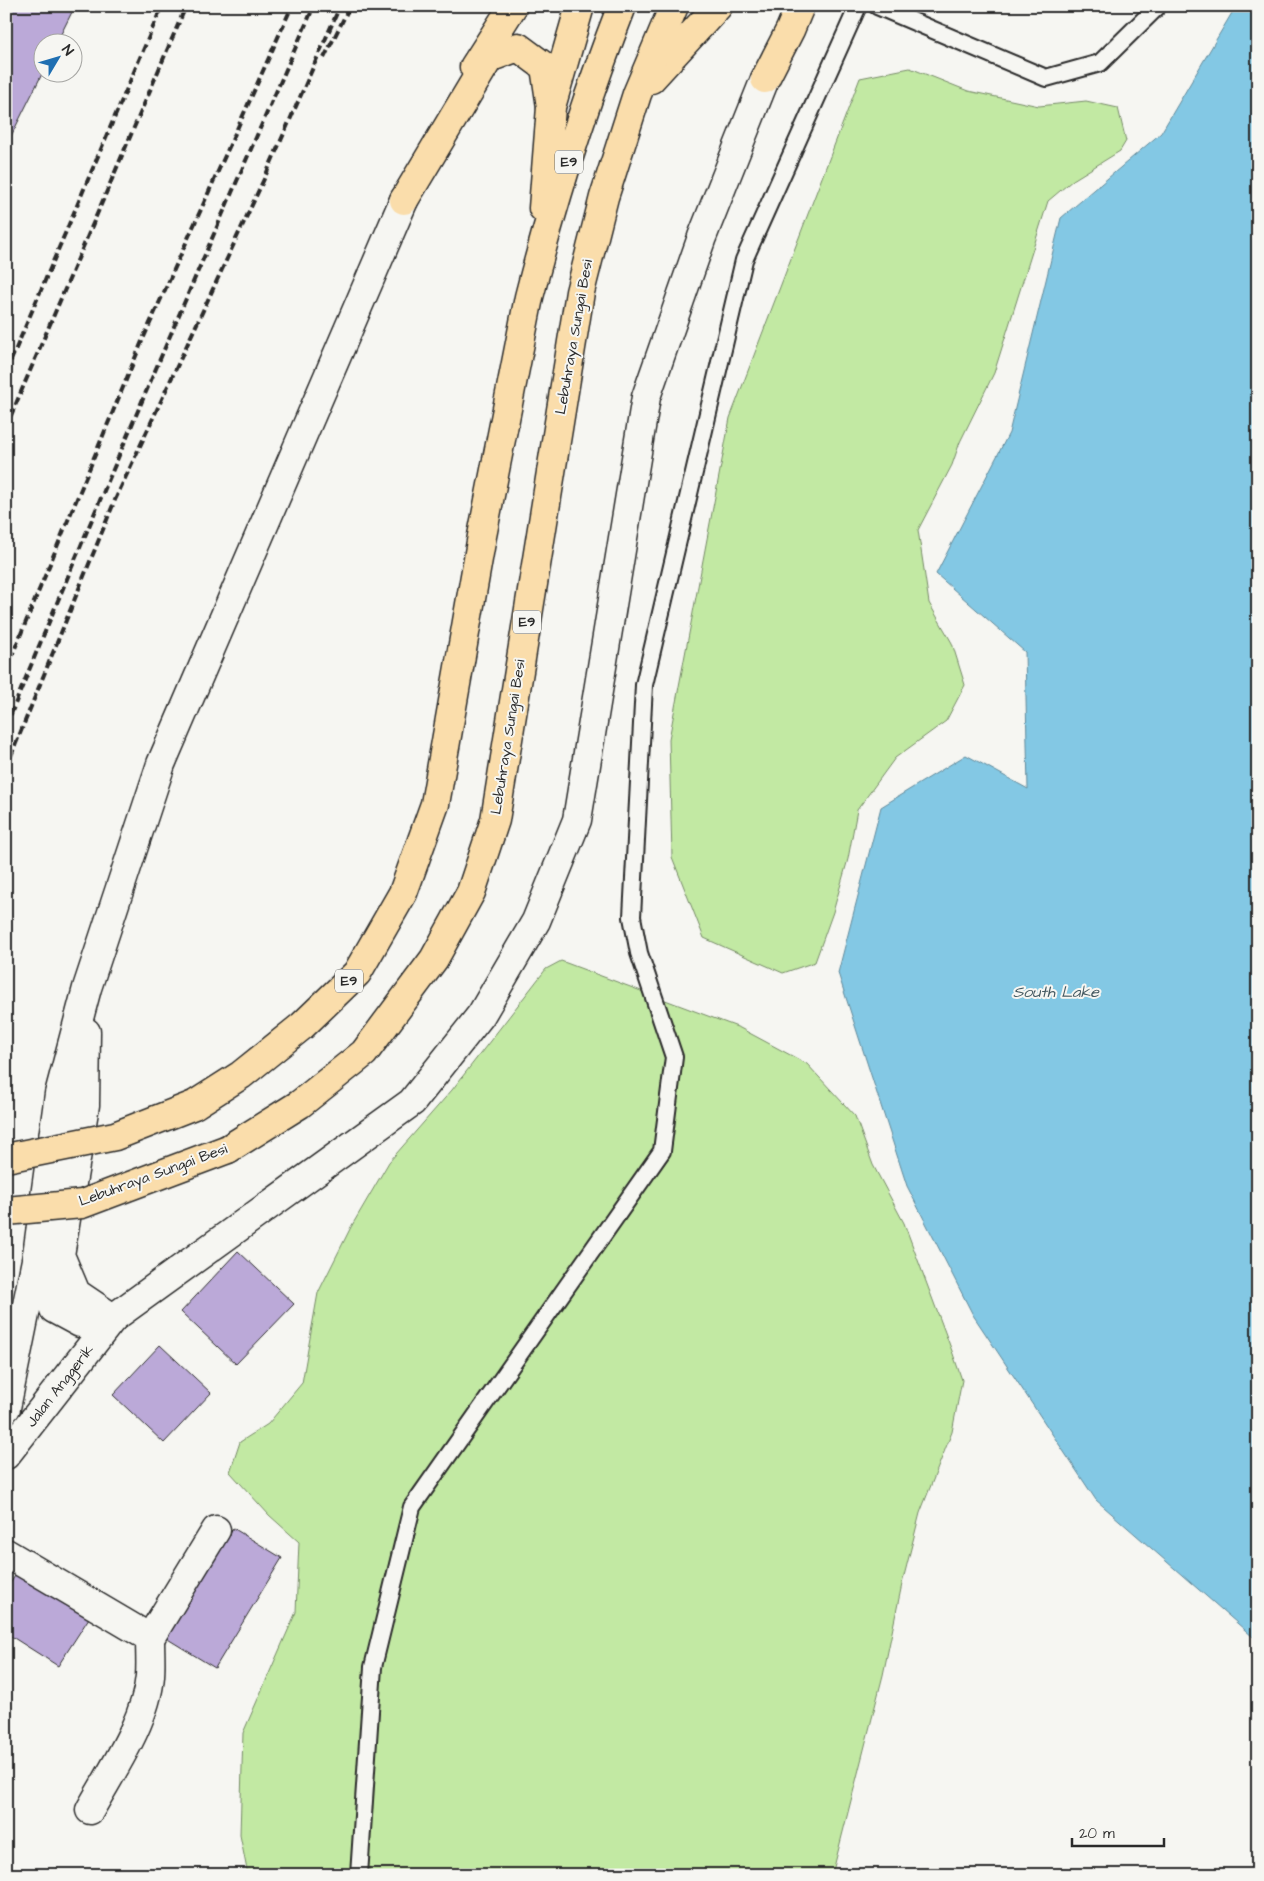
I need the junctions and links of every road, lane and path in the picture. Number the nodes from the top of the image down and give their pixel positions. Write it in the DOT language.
graph roads {
  1 [pos="513,6"];
  2 [pos="580,6"];
  3 [pos="622,6"];
  4 [pos="674,6"];
  5 [pos="718,6"];
  6 [pos="778,6"];
  7 [pos="800,6"];
  8 [pos="858,6"];
  9 [pos="877,6"];
  10 [pos="1158,6"];
  11 [pos="765,79"];
  12 [pos="637,94"];
  13 [pos="551,107"];
  14 [pos="404,200"];
  15 [pos="539,258"];
  16 [pos="87,988"];
  17 [pos="6,1158"];
  18 [pos="6,1211"];
  19 [pos="37,1256"];
  20 [pos="113,1318"];
  21 [pos="6,1408"];
  22 [pos="6,1455"];
  23 [pos="216,1530"];
  24 [pos="6,1553"];
  25 [pos="150,1638"];
  26 [pos="90,1810"];
  27 [pos="360,1875"];
  1 -- 14 [label="highway"];
  2 -- 13 [label="highway"];
  3 -- 15 [label="highway, E9"];
  4 -- 12 [label="highway, Lebuhraya Sungai Besi / E9"];
  5 -- 12 [label="highway"];
  6 -- 11 [label="highway"];
  7 -- 11 [label="highway"];
  8 -- 27 [label="lane"];
  9 -- 10 [label="lane"];
  11 -- 20 [label="street"];
  12 -- 18 [label="highway, Lebuhraya Sungai Besi / E9, bridge"];
  13 -- 14 [label="highway"];
  13 -- 15 [label="highway"];
  14 -- 16 [label="street"];
  15 -- 17 [label="highway, E9, bridge"];
  16 -- 19 [label="street"];
  16 -- 20 [label="street"];
  19 -- 20 [label="street"];
  19 -- 21 [label="street"];
  20 -- 22 [label="street, Jalan Anggerik"];
  23 -- 25 [label="street"];
  24 -- 25 [label="street"];
  25 -- 26 [label="street"];
}
